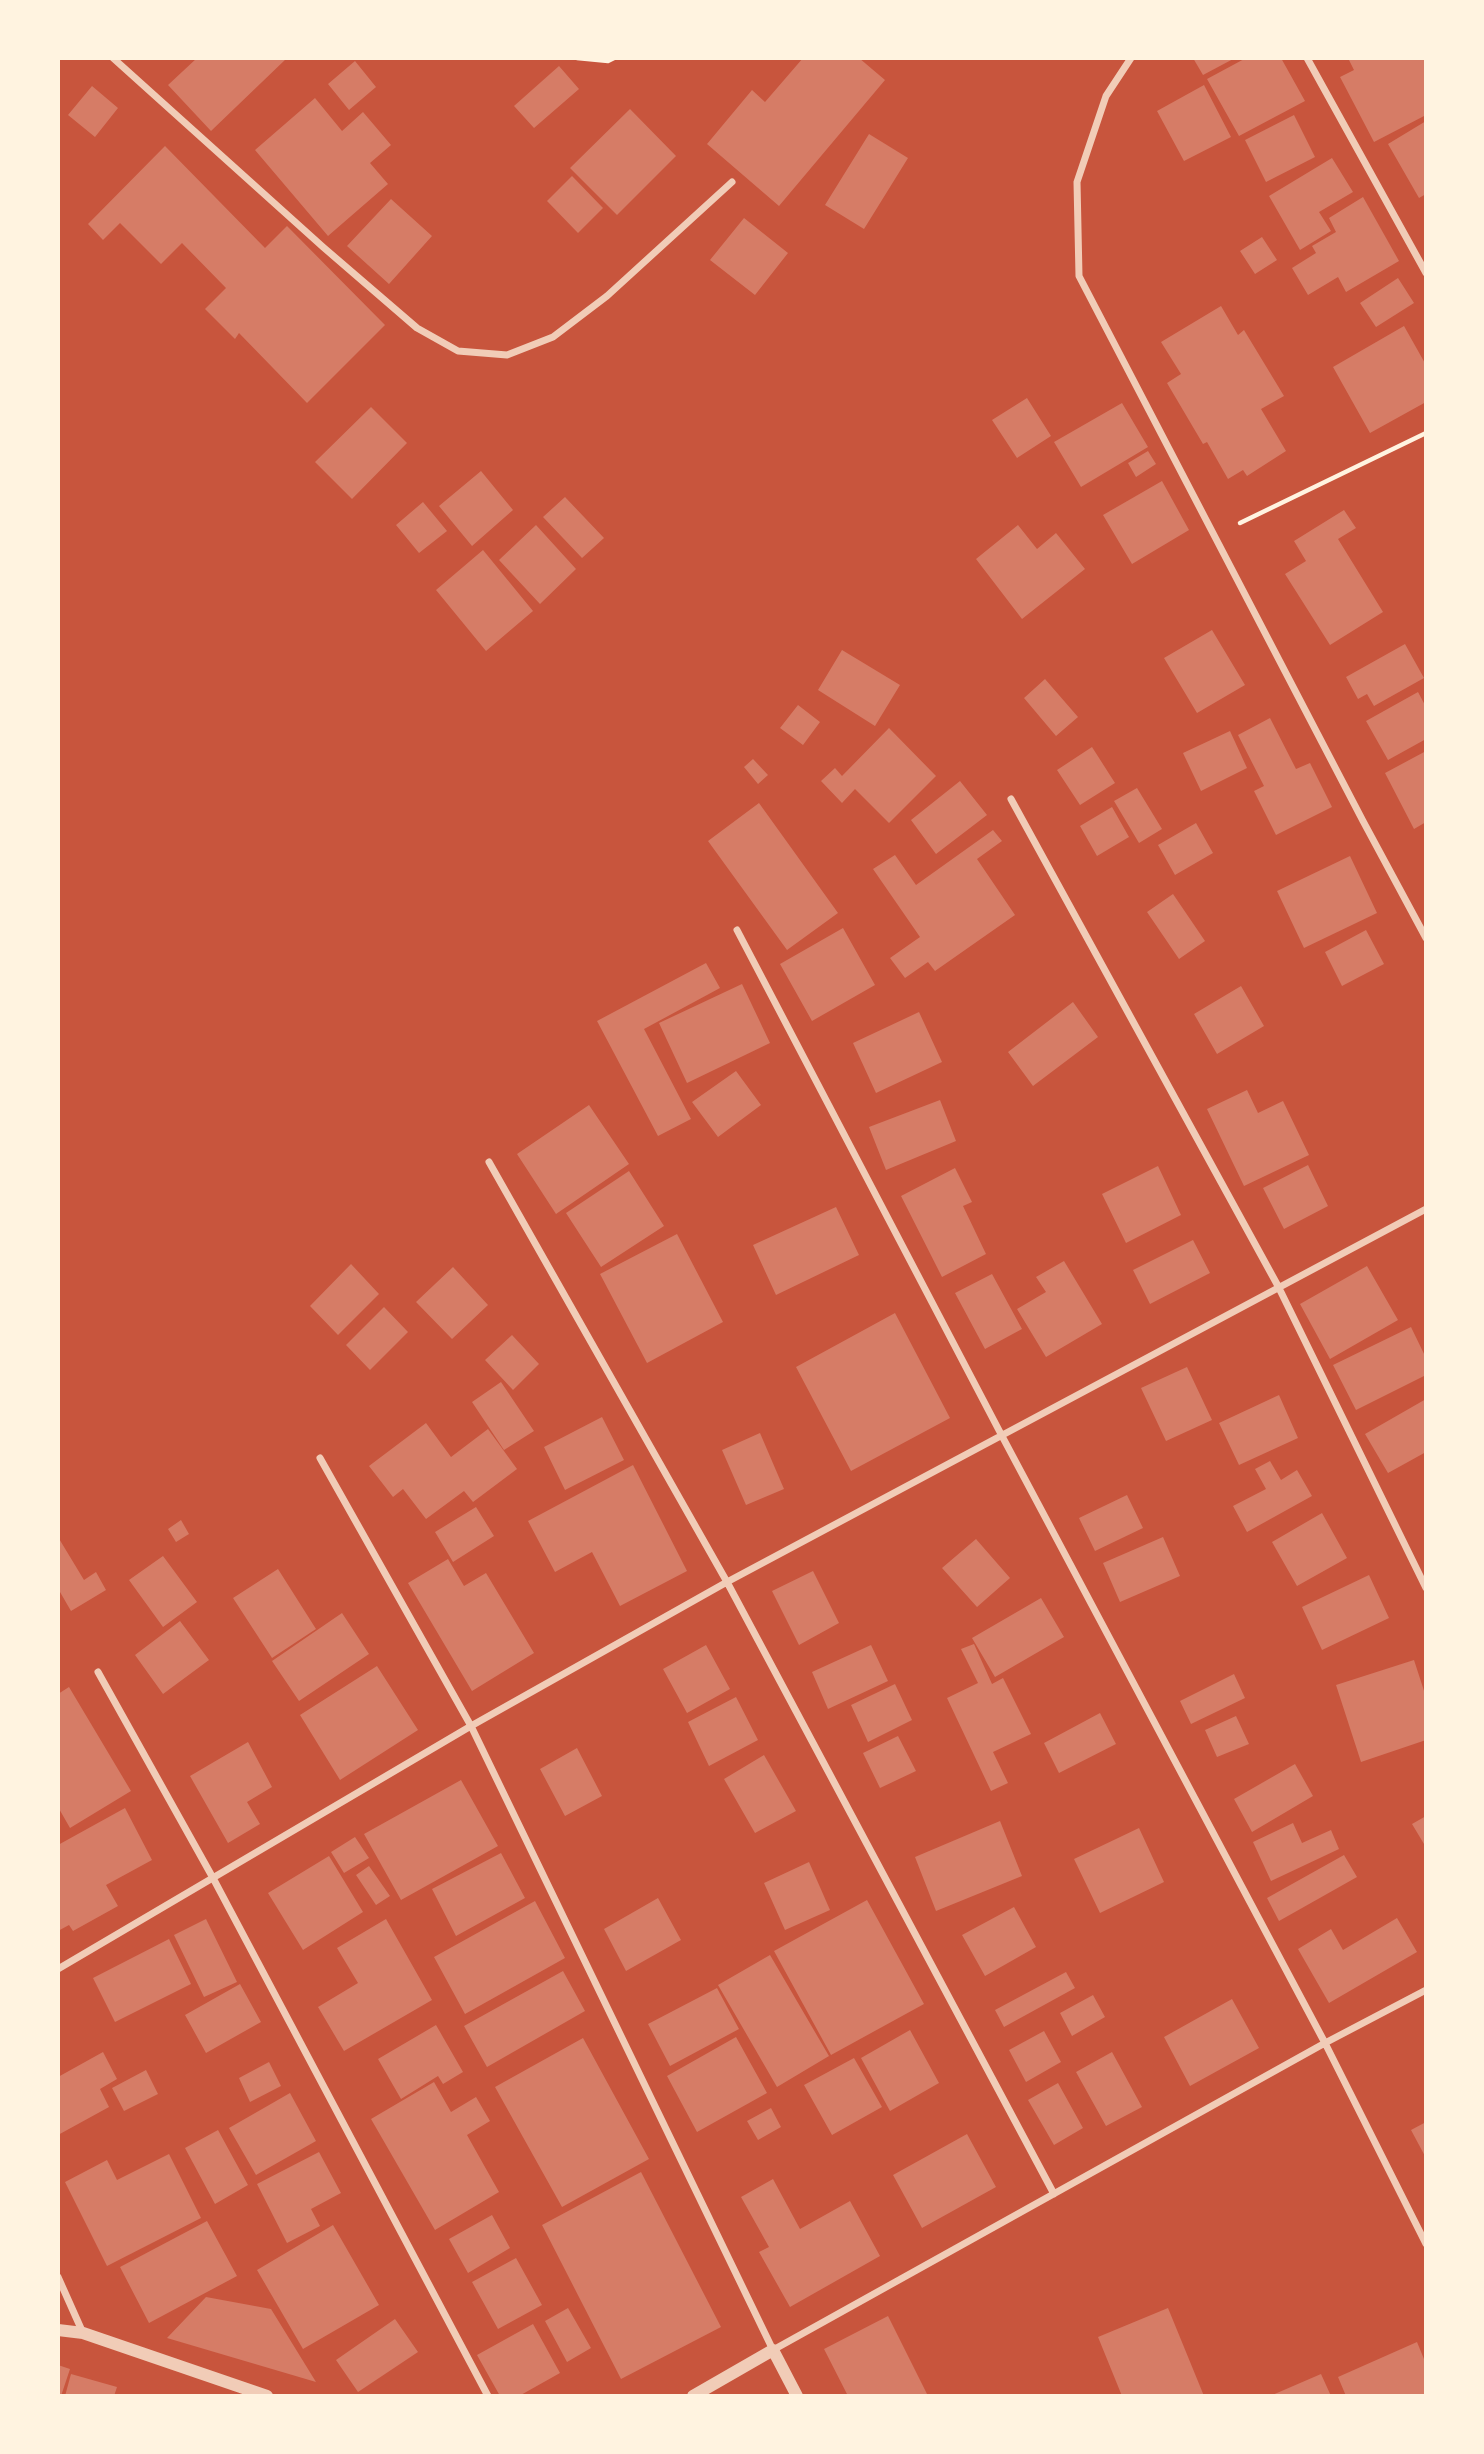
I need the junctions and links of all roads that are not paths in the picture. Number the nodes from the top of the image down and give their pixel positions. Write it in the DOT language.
graph roads {
  1 [pos="113,58"];
  2 [pos="1131,58"];
  3 [pos="1307,58"];
  4 [pos="732,182"];
  5 [pos="1426,273"];
  6 [pos="1011,799"];
  7 [pos="737,930"];
  8 [pos="1426,938"];
  9 [pos="489,1162"];
  10 [pos="1426,1209"];
  11 [pos="1278,1286"];
  12 [pos="1002,1436"];
  13 [pos="320,1458"];
  14 [pos="727,1582"];
  15 [pos="1426,1588"];
  16 [pos="99,1672"];
  17 [pos="471,1726"];
  18 [pos="213,1878"];
  19 [pos="58,1969"];
  20 [pos="1426,1990"];
  21 [pos="1325,2043"];
  22 [pos="1054,2194"];
  23 [pos="1426,2244"];
  24 [pos="58,2277"];
  25 [pos="58,2330"];
  26 [pos="83,2333"];
  27 [pos="774,2350"];
  28 [pos="267,2396"];
  29 [pos="488,2396"];
  30 [pos="693,2396"];
  31 [pos="797,2396"];
  1 -- 4 [label="street"];
  2 -- 8 [label="street"];
  3 -- 5 [label="street"];
  6 -- 11 [label="street"];
  7 -- 12 [label="street"];
  9 -- 14 [label="street"];
  10 -- 11 [label="street"];
  11 -- 12 [label="street"];
  11 -- 15 [label="street"];
  12 -- 14 [label="street"];
  12 -- 21 [label="street"];
  13 -- 17 [label="street"];
  14 -- 17 [label="street"];
  14 -- 22 [label="street"];
  16 -- 18 [label="street"];
  17 -- 18 [label="street"];
  17 -- 27 [label="street"];
  18 -- 19 [label="street"];
  18 -- 29 [label="street"];
  20 -- 21 [label="street"];
  21 -- 22 [label="street"];
  21 -- 23 [label="street"];
  22 -- 27 [label="street"];
  24 -- 26 [label="street"];
  25 -- 26 [label="street"];
  26 -- 28 [label="street"];
  27 -- 30 [label="street"];
  27 -- 31 [label="street"];
}
